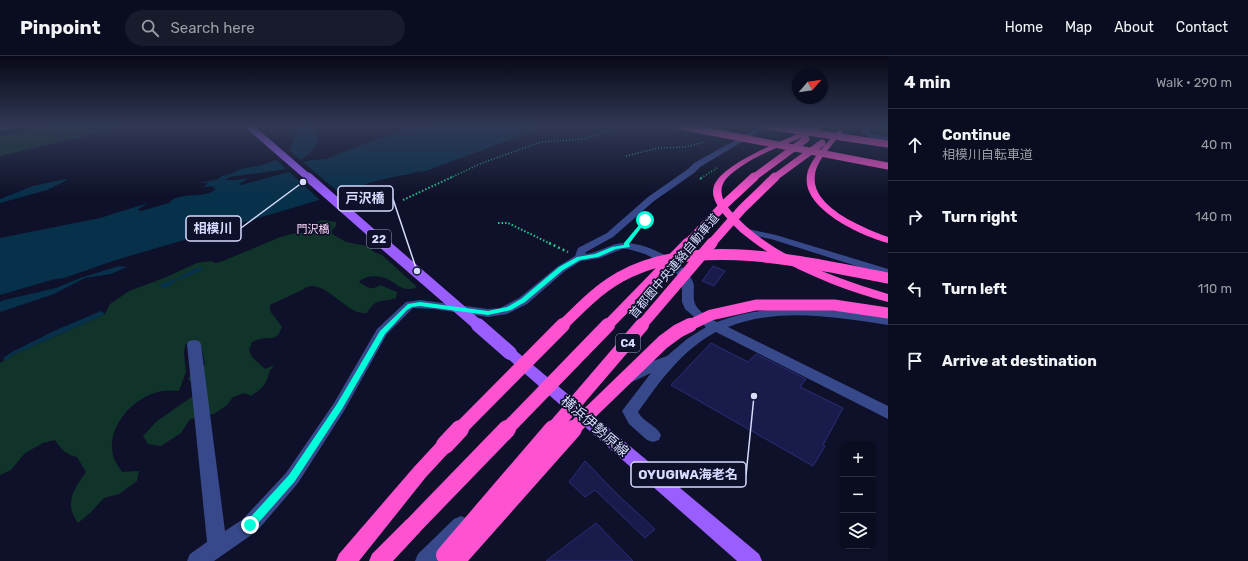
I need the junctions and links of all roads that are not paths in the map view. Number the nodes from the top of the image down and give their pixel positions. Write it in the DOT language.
graph roads {
  1 [pos="276,150"];
  2 [pos="723,150"];
  3 [pos="771,150"];
  4 [pos="795,150"];
  5 [pos="803,150"];
  6 [pos="810,150"];
  7 [pos="826,150"];
  8 [pos="888,166"];
  9 [pos="744,231"];
  10 [pos="888,240"];
  11 [pos="580,258"];
  12 [pos="888,273"];
  13 [pos="888,278"];
  14 [pos="888,298"];
  15 [pos="888,313"];
  16 [pos="888,321"];
  17 [pos="717,327"];
  18 [pos="194,344"];
  19 [pos="671,360"];
  20 [pos="888,413"];
  21 [pos="582,414"];
  22 [pos="652,435"];
  23 [pos="217,547"];
  24 [pos="447,559"];
  25 [pos="197,561"];
  26 [pos="346,561"];
  27 [pos="379,561"];
  28 [pos="425,561"];
  29 [pos="752,561"];
  1 -- 21 [label="main road, 横浜伊勢原線 / 22, bridge"];
  2 -- 11 [label="street"];
  3 -- 9 [label="highway, bridge"];
  4 -- 27 [label="highway, 首都圏中央連絡自動車道 / C4, bridge"];
  5 -- 8 [label="highway, bridge"];
  6 -- 24 [label="highway, 首都圏中央連絡自動車道 / C4, bridge"];
  7 -- 10 [label="highway, bridge"];
  9 -- 12 [label="street"];
  9 -- 14 [label="highway, bridge"];
  11 -- 17 [label="street"];
  11 -- 23 [label="street"];
  13 -- 26 [label="highway, bridge"];
  15 -- 24 [label="highway, bridge"];
  16 -- 17 [label="street"];
  17 -- 19 [label="street"];
  17 -- 20 [label="street"];
  18 -- 23 [label="street"];
  19 -- 21 [label="street"];
  19 -- 22 [label="street"];
  21 -- 28 [label="street"];
  21 -- 29 [label="main road, 横浜伊勢原線 / 22"];
  23 -- 25 [label="street"];
}
